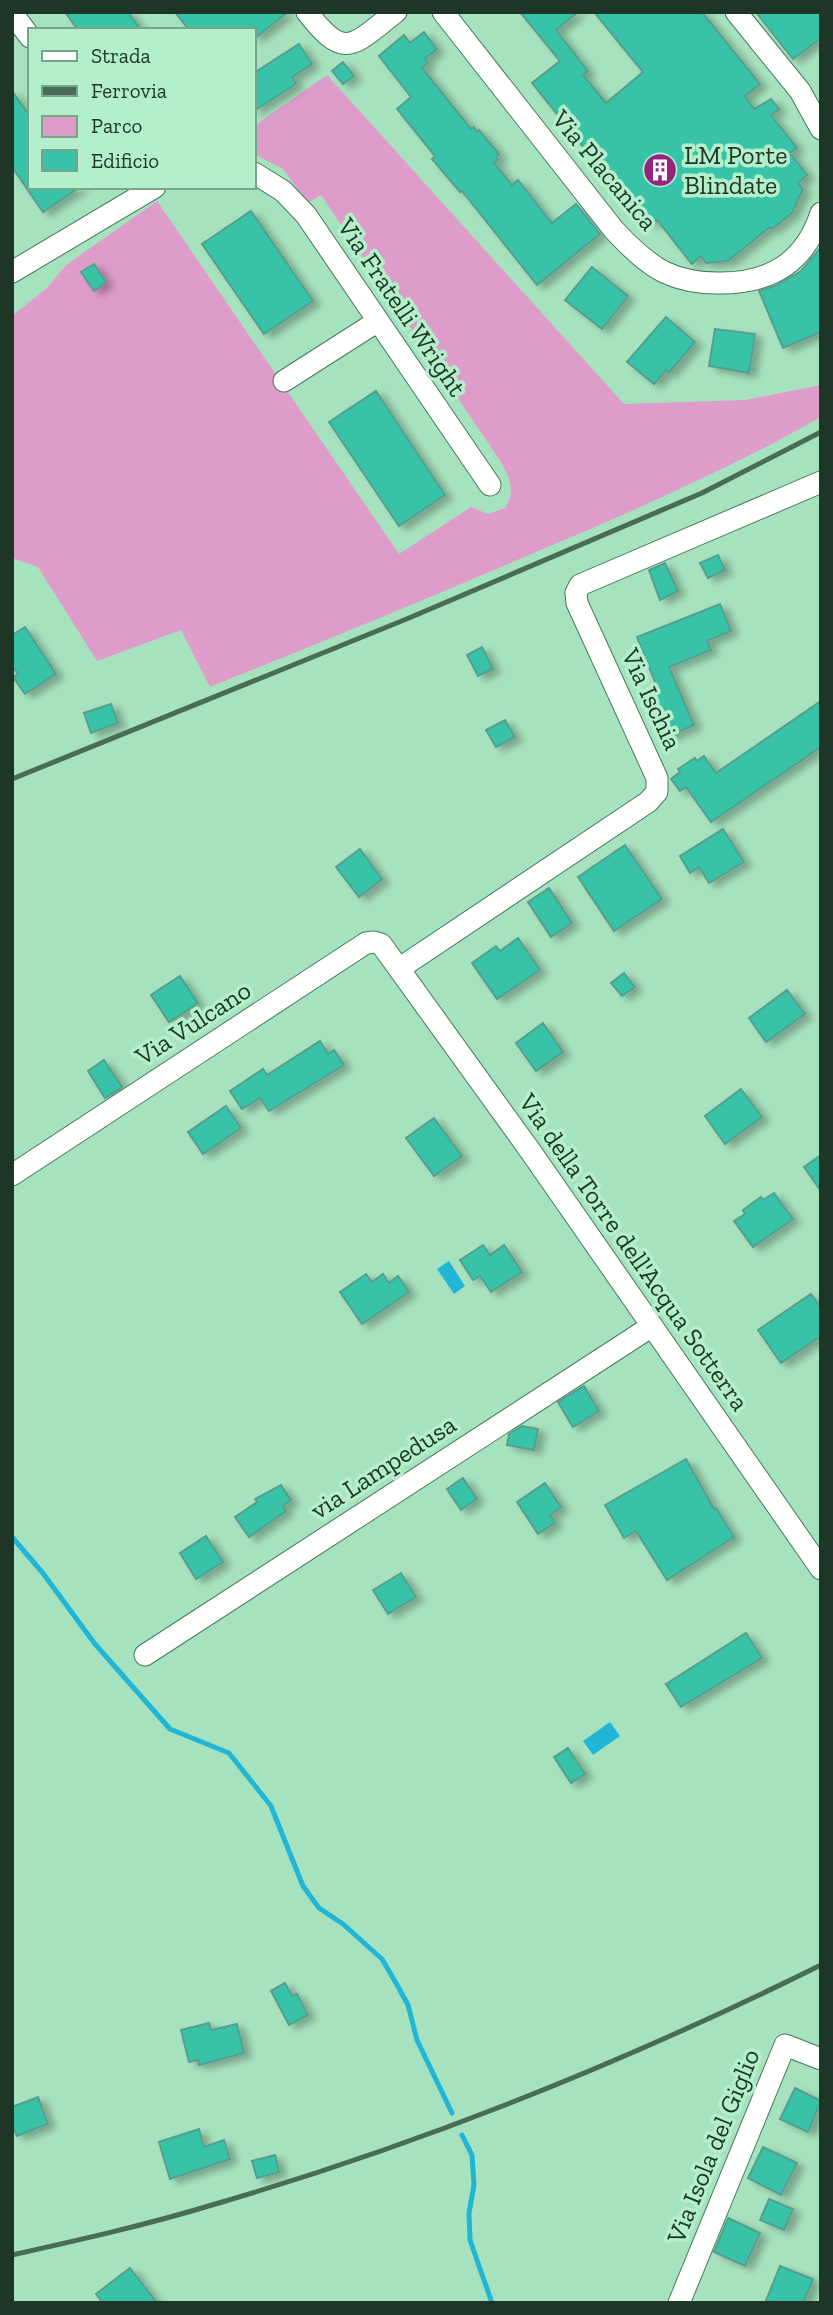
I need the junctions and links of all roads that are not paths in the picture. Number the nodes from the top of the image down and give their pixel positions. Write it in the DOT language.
graph roads {
  1 [pos="307,12"];
  2 [pos="396,12"];
  3 [pos="443,12"];
  4 [pos="736,12"];
  5 [pos="12,13"];
  6 [pos="28,34"];
  7 [pos="821,129"];
  8 [pos="256,174"];
  9 [pos="146,190"];
  10 [pos="821,213"];
  11 [pos="12,272"];
  12 [pos="378,321"];
  13 [pos="284,381"];
  14 [pos="821,482"];
  15 [pos="490,485"];
  16 [pos="400,968"];
  17 [pos="12,1175"];
  18 [pos="652,1326"];
  19 [pos="821,1569"];
  20 [pos="145,1655"];
  21 [pos="821,2059"];
  22 [pos="679,2303"];
  1 -- 2 [label="street"];
  3 -- 10 [label="street, Via Placanica"];
  4 -- 7 [label="street"];
  5 -- 6 [label="street"];
  8 -- 12 [label="street, Via Fratelli Wright"];
  9 -- 11 [label="street"];
  12 -- 13 [label="street"];
  12 -- 15 [label="street, Via Fratelli Wright"];
  14 -- 16 [label="street, Via Ischia"];
  16 -- 17 [label="street, Via Vulcano"];
  16 -- 18 [label="street, Via della Torre dell'Acqua Sotterra"];
  18 -- 19 [label="street, Via della Torre dell'Acqua Sotterra"];
  18 -- 20 [label="street, via Lampedusa"];
  21 -- 22 [label="street, Via Isola del Giglio"];
}
